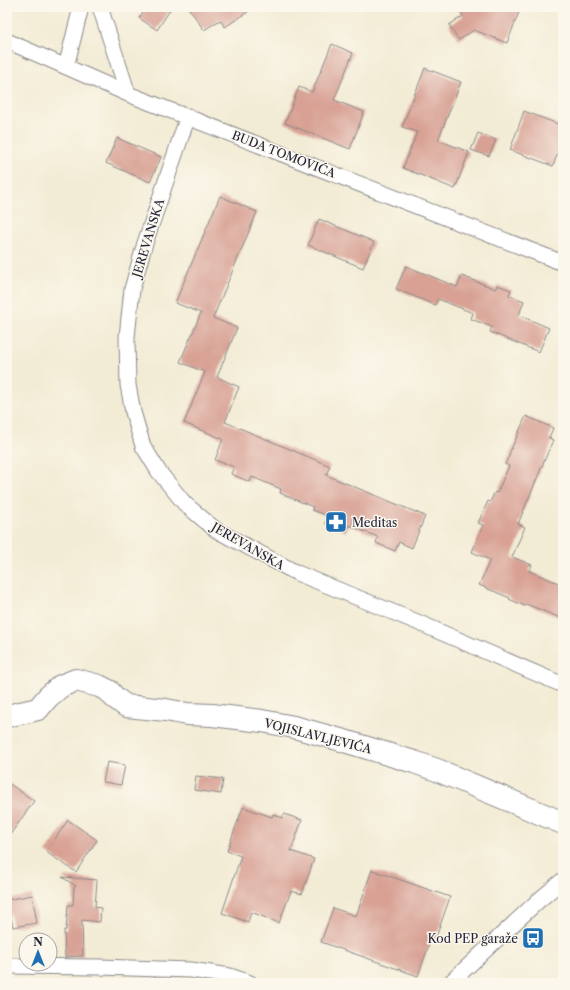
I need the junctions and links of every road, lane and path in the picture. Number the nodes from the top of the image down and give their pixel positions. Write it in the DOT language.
graph roads {
  1 [pos="81,7"];
  2 [pos="100,7"];
  3 [pos="7,41"];
  4 [pos="66,67"];
  5 [pos="128,94"];
  6 [pos="188,116"];
  7 [pos="563,263"];
  8 [pos="563,685"];
  9 [pos="7,716"];
  10 [pos="563,823"];
  11 [pos="563,880"];
  12 [pos="7,966"];
  13 [pos="230,980"];
  14 [pos="250,983"];
  15 [pos="450,983"];
  1 -- 4 [label="street"];
  2 -- 5 [label="street"];
  3 -- 4 [label="street, BUDA TOMOVIĆA"];
  4 -- 5 [label="street, BUDA TOMOVIĆA"];
  5 -- 6 [label="street, BUDA TOMOVIĆA"];
  6 -- 7 [label="street, BUDA TOMOVIĆA"];
  6 -- 8 [label="street, JEREVANSKA"];
  9 -- 10 [label="main road, VOJISLAVLJEVIĆA"];
  11 -- 15 [label="street"];
  12 -- 13 [label="street"];
  13 -- 14 [label="street"];
}
